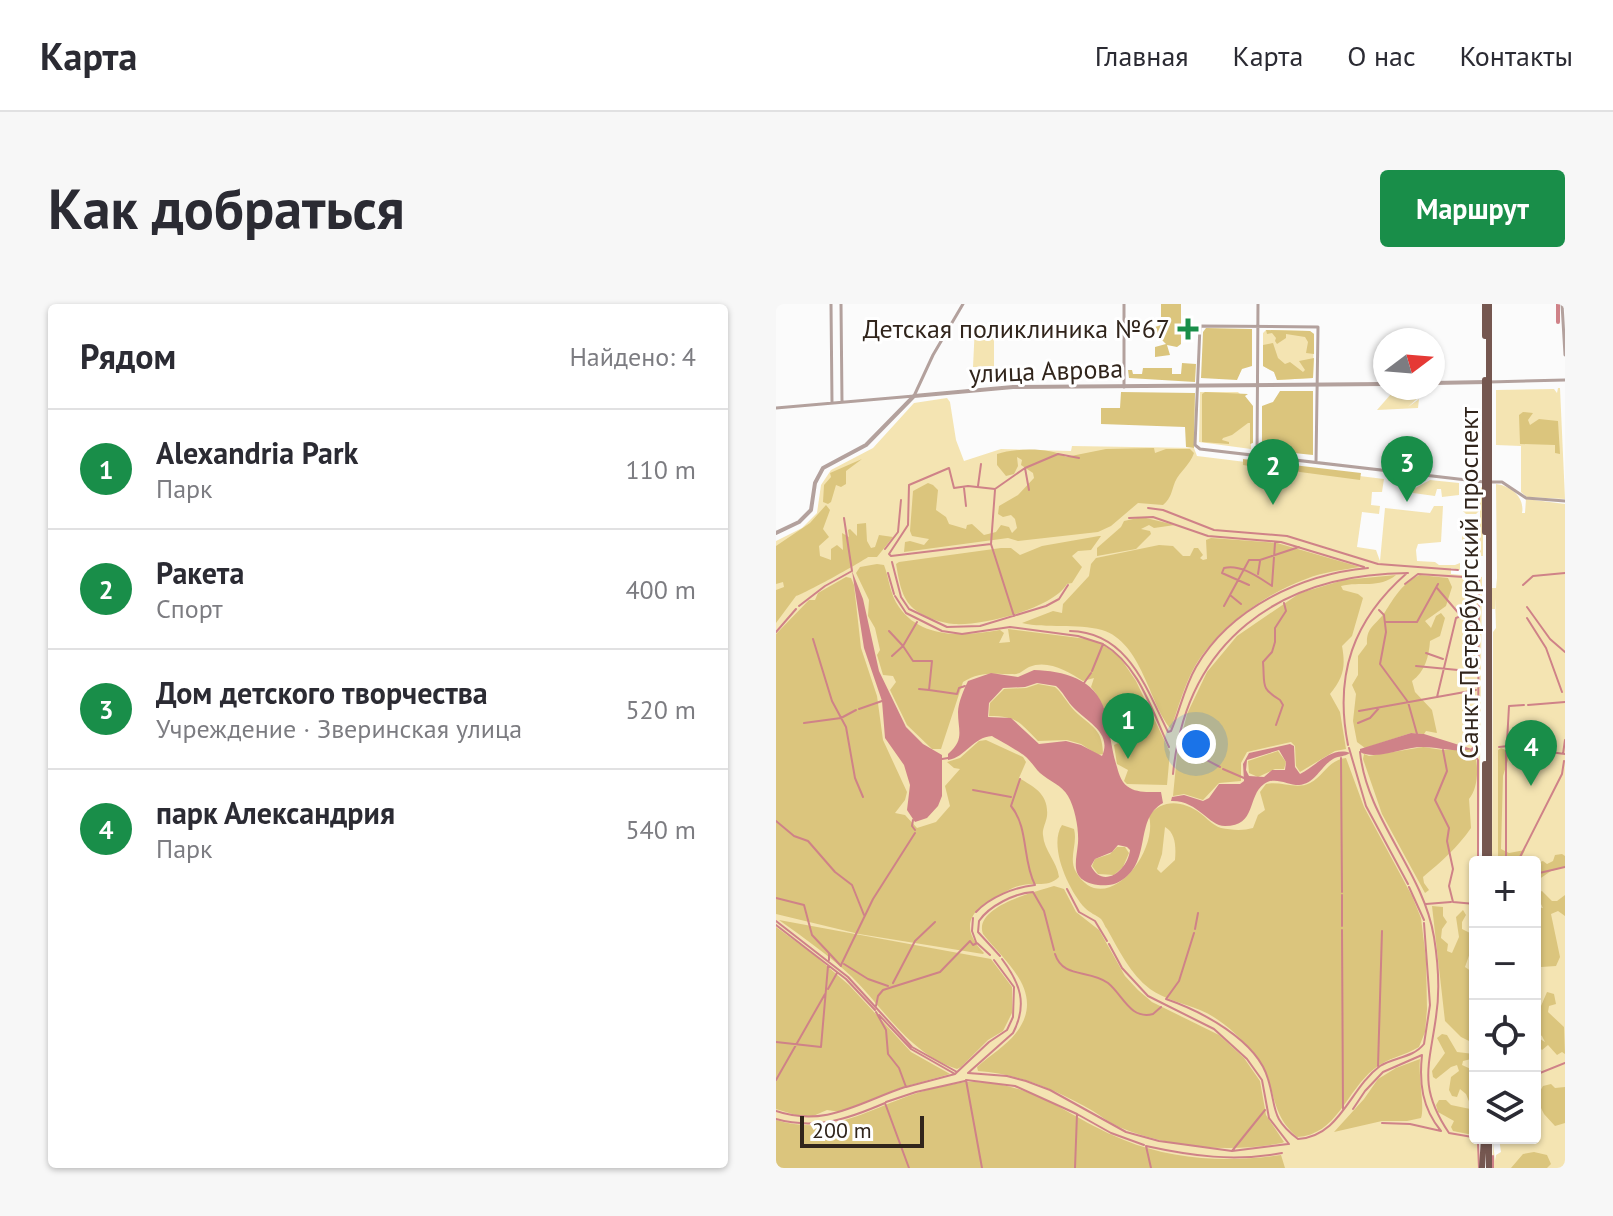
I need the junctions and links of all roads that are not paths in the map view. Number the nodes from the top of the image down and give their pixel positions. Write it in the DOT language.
graph roads {
  1 [pos="831,304"];
  2 [pos="841,304"];
  3 [pos="963,304"];
  4 [pos="1124,304"];
  5 [pos="1258,304"];
  6 [pos="1487,304"];
  7 [pos="1562,304"];
  8 [pos="1258,326"];
  9 [pos="1565,355"];
  10 [pos="1565,380"];
  11 [pos="1487,382"];
  12 [pos="1445,383"];
  13 [pos="1373,384"];
  14 [pos="1317,385"];
  15 [pos="1258,386"];
  16 [pos="1124,387"];
  17 [pos="1198,387"];
  18 [pos="914,396"];
  19 [pos="832,402"];
  20 [pos="842,402"];
  21 [pos="776,408"];
  22 [pos="1257,455"];
  23 [pos="1316,462"];
  24 [pos="1487,482"];
  25 [pos="1565,501"];
  26 [pos="776,533"];
  27 [pos="1487,856"];
  28 [pos="1485,1144"];
  29 [pos="1487,1144"];
  30 [pos="1482,1168"];
  31 [pos="1489,1168"];
  1 -- 19 [label="street"];
  2 -- 20 [label="street"];
  3 -- 18 [label="street"];
  4 -- 16 [label="street"];
  5 -- 8 [label="street"];
  6 -- 11 [label="main road, Санкт-Петербургский проспект"];
  7 -- 9 [label="street"];
  8 -- 14 [label="street"];
  8 -- 15 [label="street"];
  8 -- 17 [label="street"];
  10 -- 11 [label="street"];
  11 -- 12 [label="street"];
  11 -- 24 [label="main road, Санкт-Петербургский проспект"];
  13 -- 14 [label="street, улица Аврова"];
  14 -- 15 [label="street, улица Аврова"];
  14 -- 23 [label="street"];
  15 -- 17 [label="street, улица Аврова"];
  15 -- 22 [label="street"];
  16 -- 17 [label="street, улица Аврова"];
  16 -- 18 [label="street, улица Аврова"];
  17 -- 22 [label="street"];
  18 -- 20 [label="street"];
  18 -- 26 [label="street"];
  19 -- 20 [label="street"];
  19 -- 21 [label="street"];
  22 -- 23 [label="street"];
  23 -- 24 [label="street"];
  24 -- 25 [label="street"];
  24 -- 27 [label="main road, Санкт-Петербургский проспект"];
  28 -- 30 [label="main road"];
  29 -- 31 [label="main road"];
}
